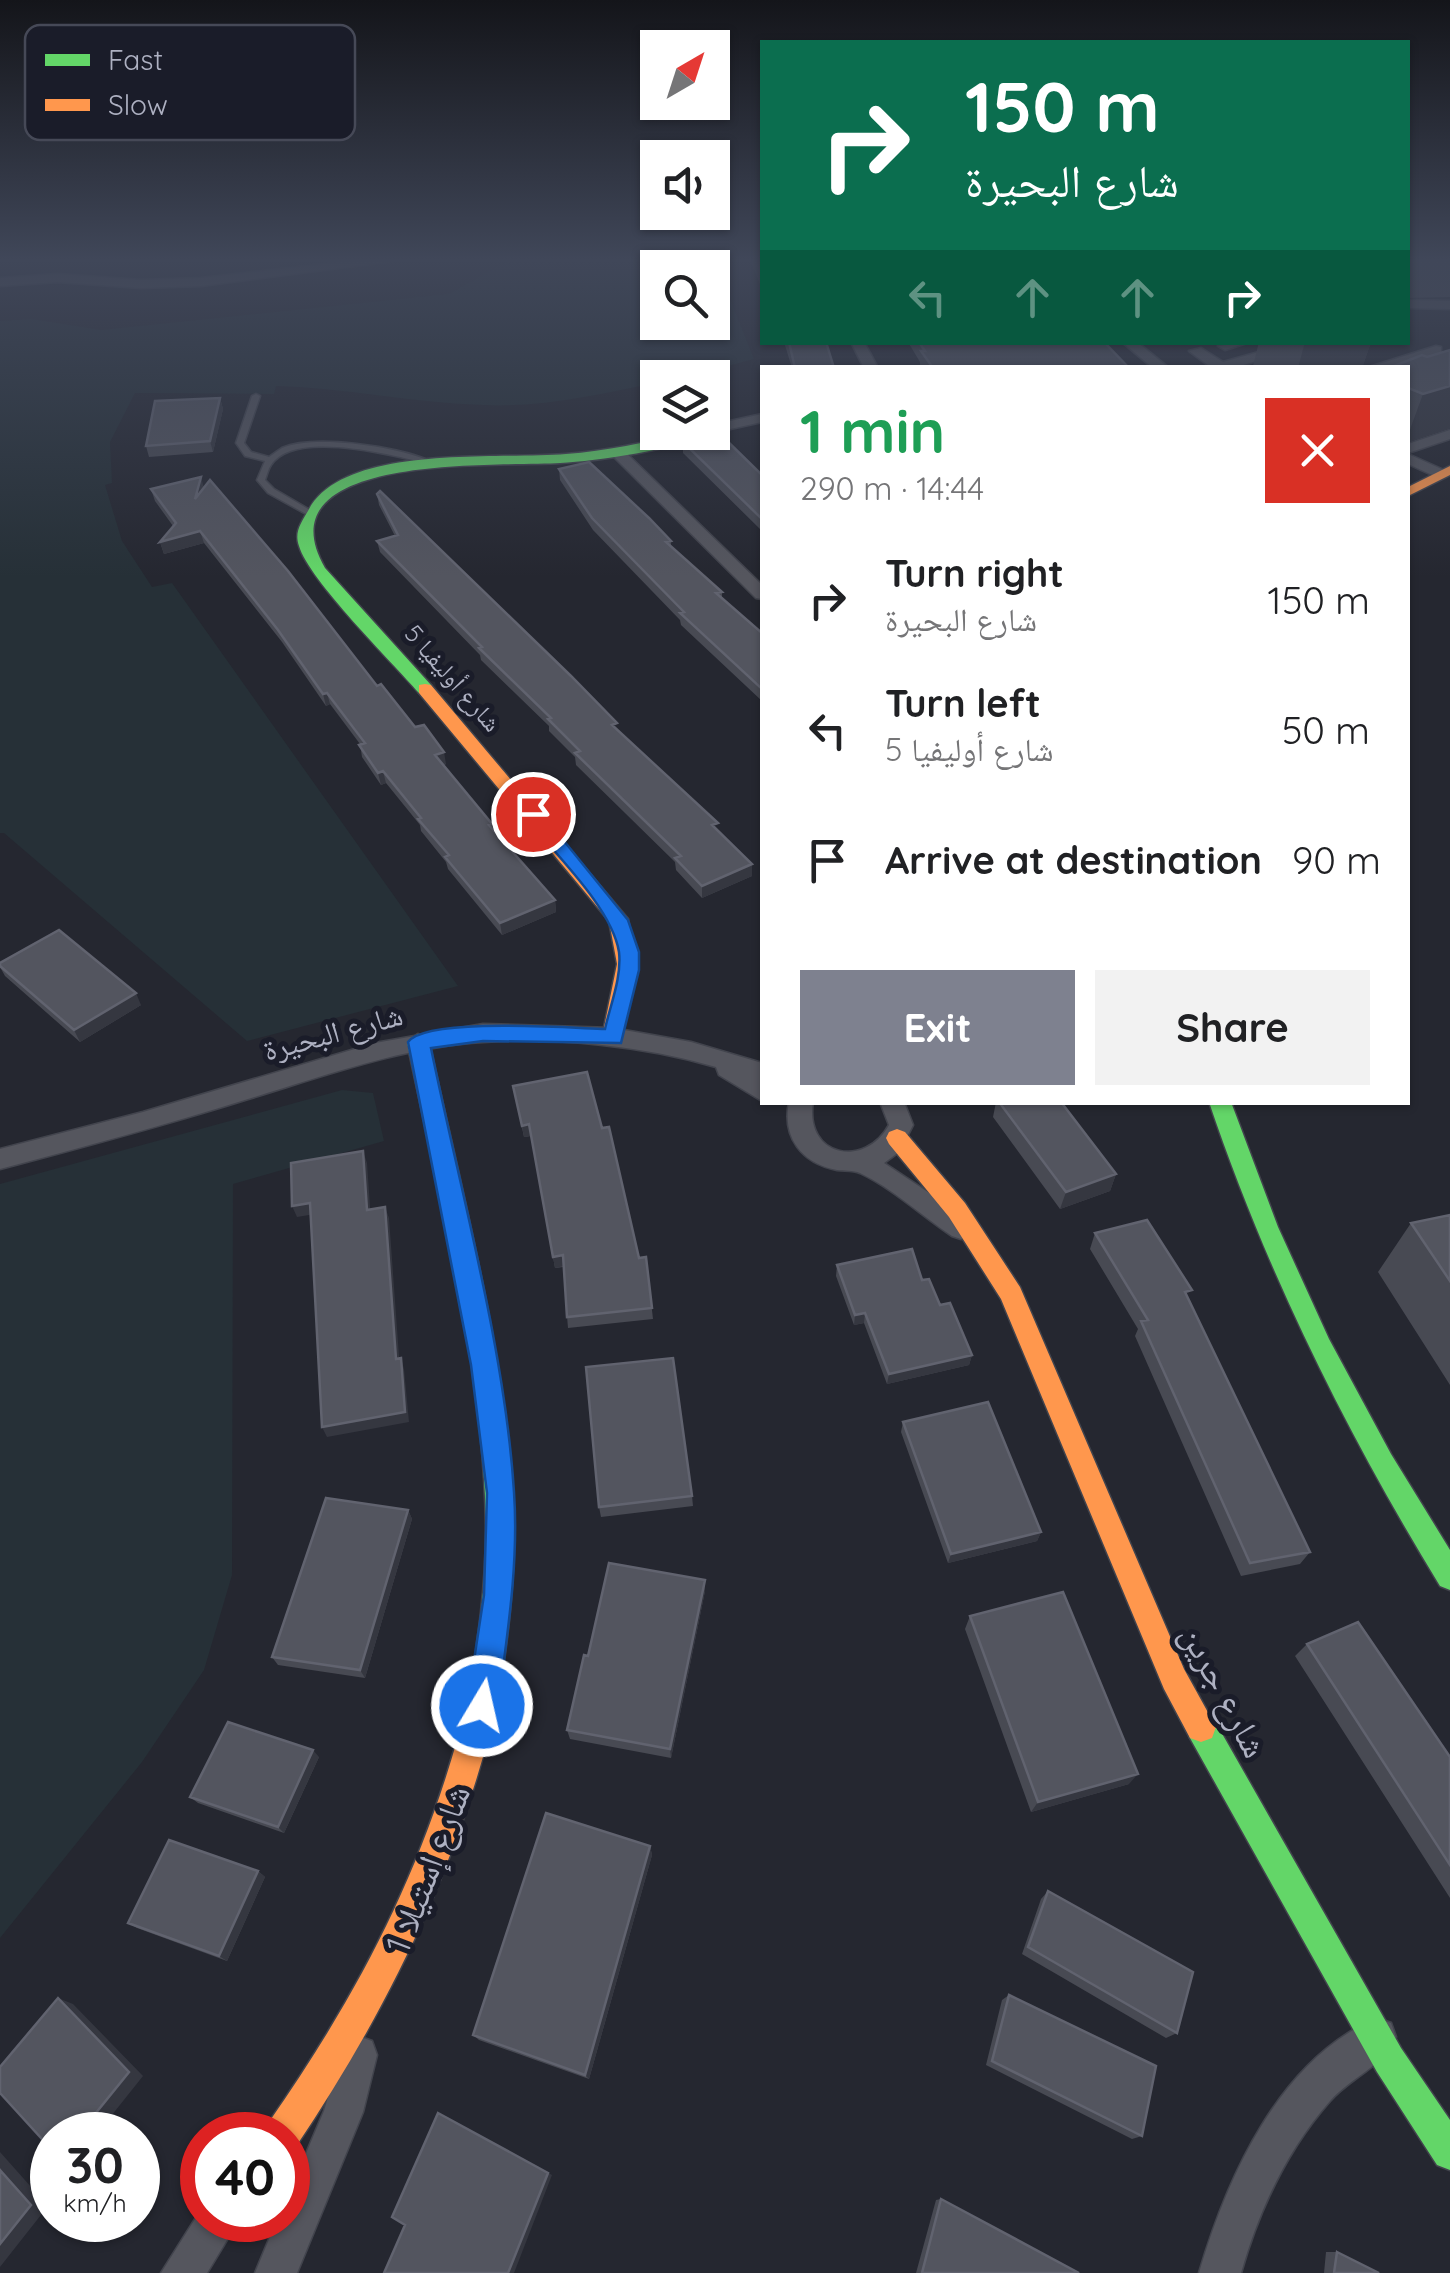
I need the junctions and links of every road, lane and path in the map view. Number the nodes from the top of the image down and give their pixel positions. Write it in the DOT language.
graph roads {
  1 [pos="256,396"];
  2 [pos="760,418"];
  3 [pos="730,426"];
  4 [pos="1450,434"];
  5 [pos="1450,445"];
  6 [pos="640,447"];
  7 [pos="617,452"];
  8 [pos="1410,455"];
  9 [pos="1410,455"];
  10 [pos="1410,457"];
  11 [pos="271,460"];
  12 [pos="433,462"];
  13 [pos="1446,472"];
  14 [pos="1410,491"];
  15 [pos="311,513"];
  16 [pos="760,592"];
  17 [pos="614,1038"];
  18 [pos="418,1042"];
  19 [pos="691,1051"];
  20 [pos="760,1071"];
  21 [pos="760,1091"];
  22 [pos="898,1105"];
  23 [pos="1221,1105"];
  24 [pos="791,1108"];
  25 [pos="897,1138"];
  26 [pos="0,1159"];
  27 [pos="862,1161"];
  28 [pos="978,1242"];
  29 [pos="1450,1576"];
  30 [pos="368,2011"];
  31 [pos="1376,2037"];
  32 [pos="298,2112"];
  33 [pos="1450,2152"];
  34 [pos="204,2242"];
  35 [pos="182,2273"];
  36 [pos="276,2273"];
  37 [pos="1220,2273"];
  1 -- 11 [label="lane"];
  2 -- 3 [label="street"];
  4 -- 8 [label="street"];
  5 -- 9 [label="street"];
  6 -- 7 [label="street"];
  7 -- 12 [label="street"];
  7 -- 16 [label="street"];
  10 -- 13 [label="street"];
  11 -- 12 [label="lane"];
  11 -- 15 [label="lane"];
  12 -- 15 [label="street"];
  13 -- 14 [label="street"];
  15 -- 17 [label="street, شارع أوليفيا 5"];
  17 -- 18 [label="street, شارع البحيرة"];
  17 -- 19 [label="street, شارع البحيرة"];
  18 -- 26 [label="street, شارع البحيرة"];
  18 -- 30 [label="street, شارع إستيلا 1"];
  19 -- 20 [label="street, شارع البحيرة"];
  19 -- 21 [label="street, شارع البحيرة"];
  22 -- 25 [label="street"];
  23 -- 29 [label="street"];
  24 -- 27 [label="street, شارع جرين"];
  25 -- 27 [label="street"];
  25 -- 28 [label="street, شارع جرين"];
  27 -- 28 [label="street, شارع جرين"];
  28 -- 31 [label="street, شارع جرين"];
  30 -- 32 [label="street, شارع إستيلا 1"];
  30 -- 36 [label="street"];
  31 -- 33 [label="street, شارع جرين"];
  31 -- 37 [label="street"];
  34 -- 35 [label="street"];
}
